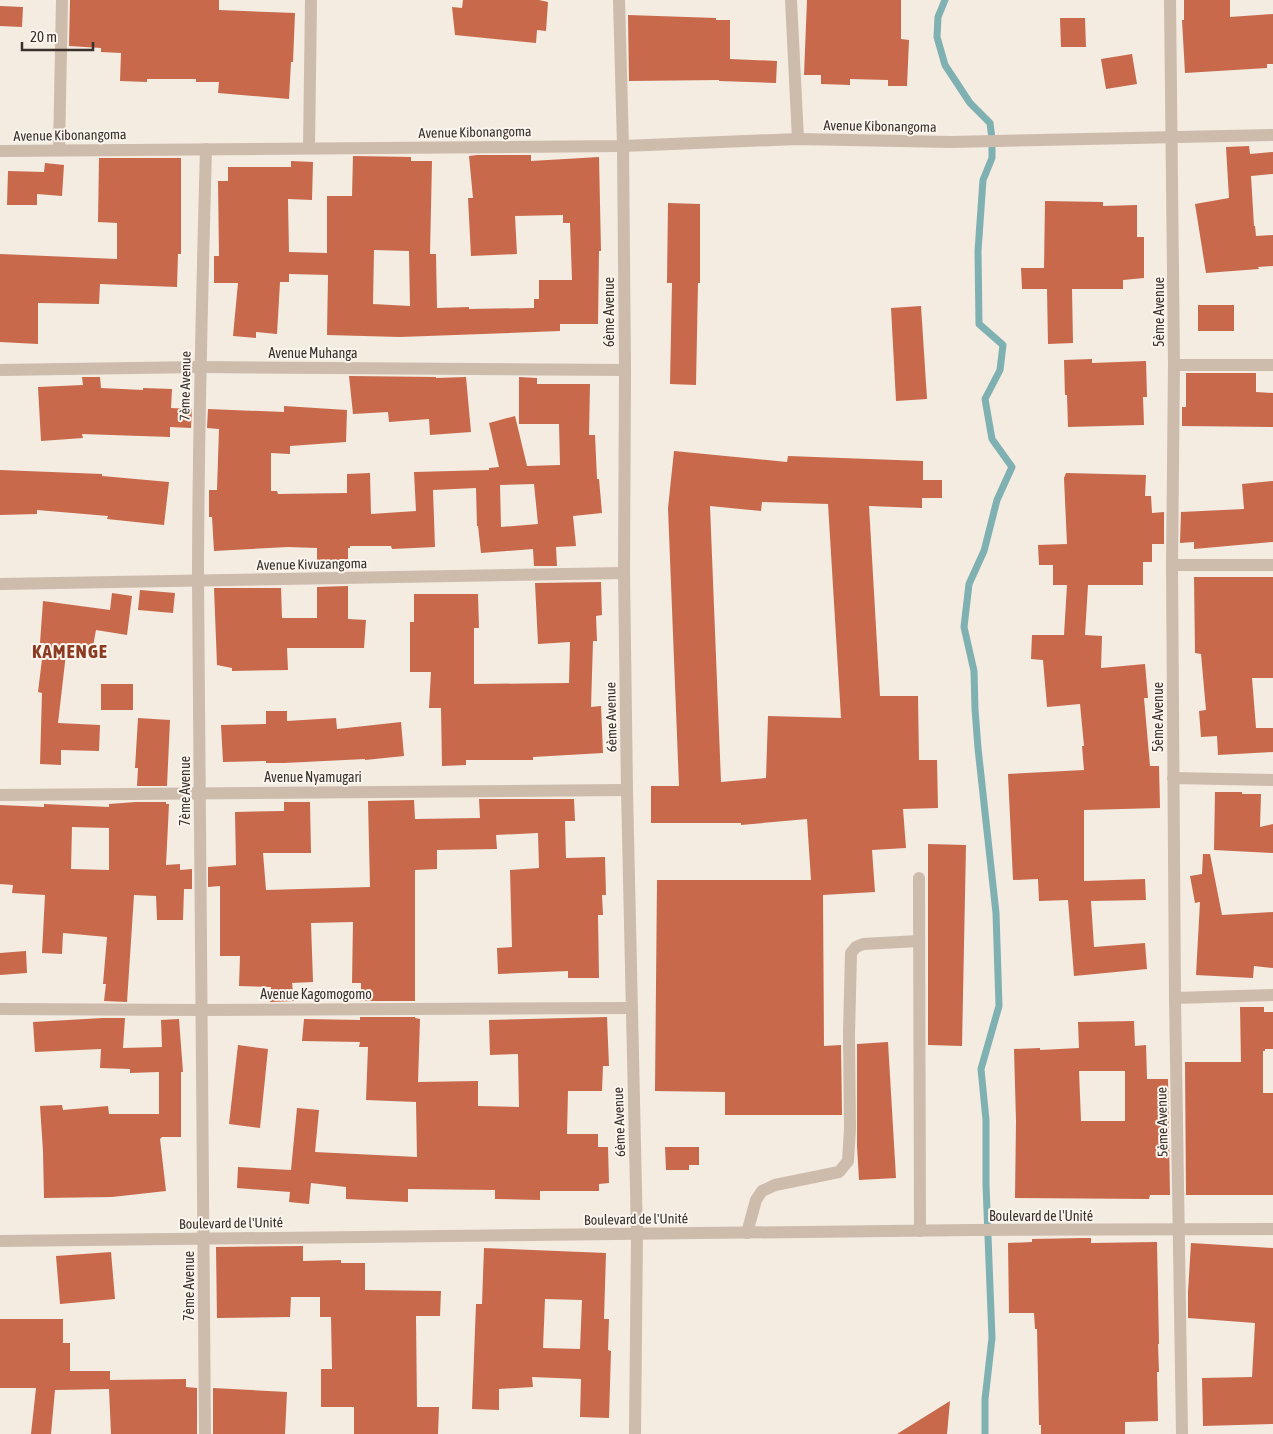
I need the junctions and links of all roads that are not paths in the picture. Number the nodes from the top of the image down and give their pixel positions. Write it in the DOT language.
graph roads {
  1 [pos="62,0"];
  2 [pos="311,0"];
  3 [pos="619,0"];
  4 [pos="791,0"];
  5 [pos="1170,0"];
  6 [pos="1273,135"];
  7 [pos="1173,137"];
  8 [pos="798,139"];
  9 [pos="623,146"];
  10 [pos="309,148"];
  11 [pos="206,149"];
  12 [pos="59,150"];
  13 [pos="0,151"];
  14 [pos="1174,365"];
  15 [pos="1273,365"];
  16 [pos="200,367"];
  17 [pos="0,370"];
  18 [pos="625,370"];
  19 [pos="1172,565"];
  20 [pos="1273,566"];
  21 [pos="624,574"];
  22 [pos="198,581"];
  23 [pos="0,584"];
  24 [pos="1174,778"];
  25 [pos="1273,780"];
  26 [pos="627,790"];
  27 [pos="200,793"];
  28 [pos="0,795"];
  29 [pos="919,878"];
  30 [pos="919,941"];
  31 [pos="1273,995"];
  32 [pos="1175,998"];
  33 [pos="631,1008"];
  34 [pos="0,1009"];
  35 [pos="201,1010"];
  36 [pos="1273,1229"];
  37 [pos="1178,1230"];
  38 [pos="920,1231"];
  39 [pos="747,1233"];
  40 [pos="637,1234"];
  41 [pos="204,1239"];
  42 [pos="0,1241"];
  43 [pos="204,1434"];
  44 [pos="635,1434"];
  45 [pos="1182,1434"];
  1 -- 12 [label="street"];
  2 -- 10 [label="street"];
  3 -- 9 [label="street, 6ème Avenue"];
  4 -- 8 [label="street"];
  5 -- 7 [label="street, 5ème Avenue"];
  6 -- 7 [label="street"];
  7 -- 8 [label="street, Avenue Kibonangoma"];
  7 -- 14 [label="street, 5ème Avenue"];
  8 -- 9 [label="street, Avenue Kibonangoma"];
  9 -- 10 [label="street, Avenue Kibonangoma"];
  9 -- 18 [label="street, 6ème Avenue"];
  10 -- 11 [label="street, Avenue Kibonangoma"];
  11 -- 12 [label="street, Avenue Kibonangoma"];
  11 -- 16 [label="street, 7ème Avenue"];
  12 -- 13 [label="street, Avenue Kibonangoma"];
  14 -- 15 [label="street"];
  14 -- 19 [label="street, 5ème Avenue"];
  16 -- 17 [label="street, Avenue Muhanga"];
  16 -- 18 [label="street, Avenue Muhanga"];
  16 -- 22 [label="street, 7ème Avenue"];
  18 -- 21 [label="street, 6ème Avenue"];
  19 -- 20 [label="street"];
  19 -- 24 [label="street, 5ème Avenue"];
  21 -- 22 [label="street, Avenue Kivuzangoma"];
  21 -- 26 [label="street, 6ème Avenue"];
  22 -- 23 [label="street, Avenue Kivuzangoma"];
  22 -- 27 [label="street, 7ème Avenue"];
  24 -- 25 [label="street"];
  24 -- 32 [label="street, 5ème Avenue"];
  26 -- 27 [label="street, Avenue Nyamugari"];
  26 -- 33 [label="street, 6ème Avenue"];
  27 -- 28 [label="street, Avenue Nyamugari"];
  27 -- 35 [label="street, 7ème Avenue"];
  29 -- 30 [label="street"];
  30 -- 38 [label="street"];
  30 -- 39 [label="street"];
  31 -- 32 [label="street"];
  32 -- 37 [label="street, 5ème Avenue"];
  33 -- 35 [label="street, Avenue Kagomogomo"];
  33 -- 40 [label="street, 6ème Avenue"];
  34 -- 35 [label="street, Avenue Kagomogomo"];
  35 -- 41 [label="street, 7ème Avenue"];
  36 -- 37 [label="street, Boulevard de l'Unité"];
  37 -- 38 [label="street, Boulevard de l'Unité"];
  37 -- 45 [label="street, 5ème Avenue"];
  38 -- 39 [label="street, Boulevard de l'Unité"];
  39 -- 40 [label="street, Boulevard de l'Unité"];
  40 -- 41 [label="street, Boulevard de l'Unité"];
  40 -- 44 [label="street, 6ème Avenue"];
  41 -- 42 [label="street, Boulevard de l'Unité"];
  41 -- 43 [label="street, 7ème Avenue"];
}
